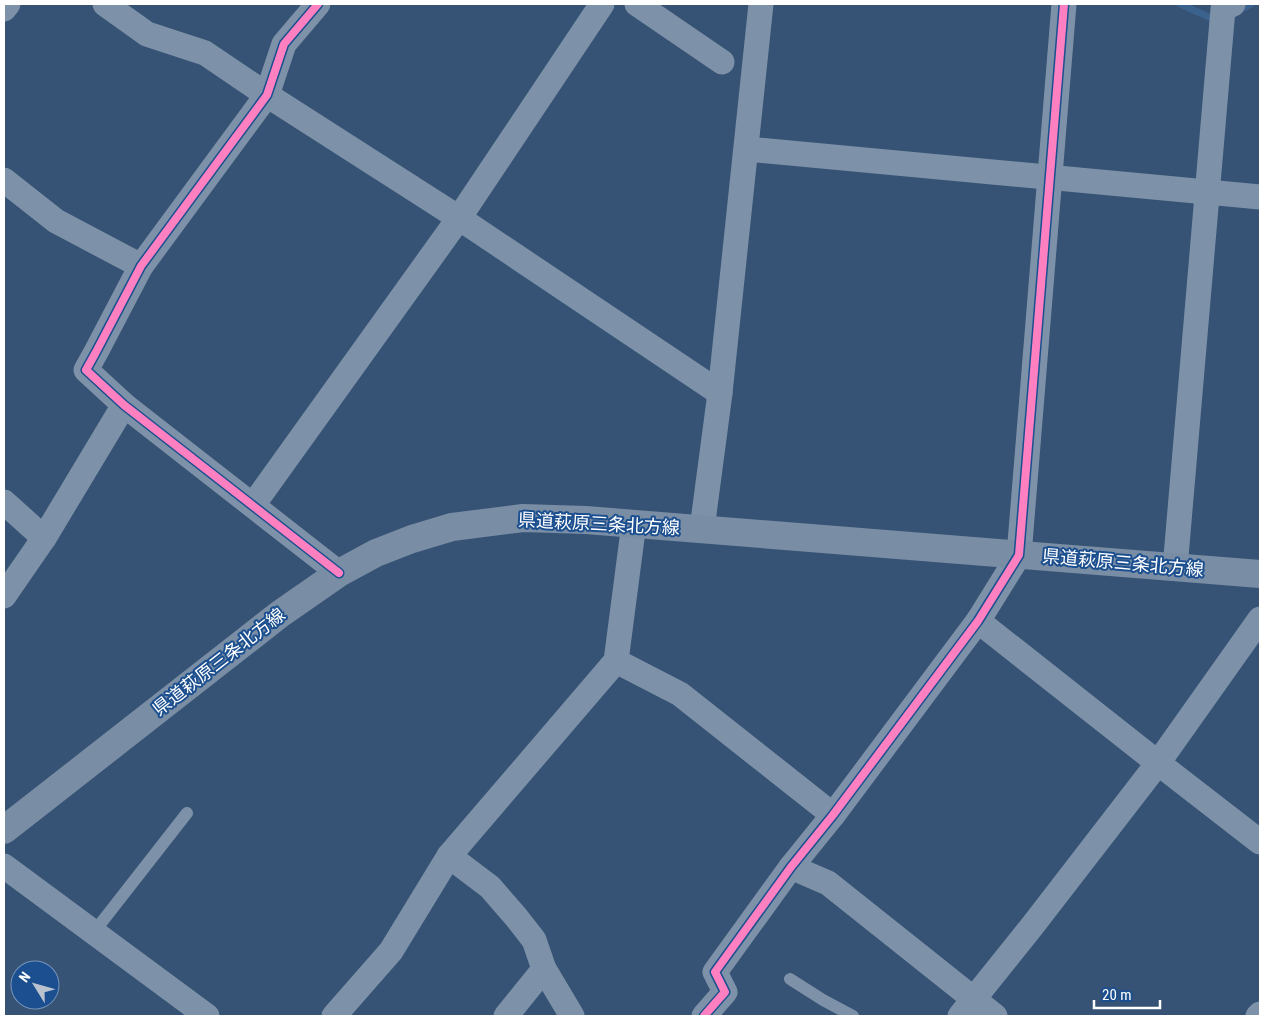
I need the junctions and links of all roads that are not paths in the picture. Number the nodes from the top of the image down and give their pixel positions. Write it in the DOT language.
graph roads {
  1 [pos="8,4"];
  2 [pos="105,4"];
  3 [pos="318,4"];
  4 [pos="602,4"];
  5 [pos="637,4"];
  6 [pos="761,4"];
  7 [pos="1064,4"];
  8 [pos="1233,4"];
  9 [pos="4,9"];
  10 [pos="722,62"];
  11 [pos="267,95"];
  12 [pos="747,149"];
  13 [pos="1050,176"];
  14 [pos="4,180"];
  15 [pos="1208,192"];
  16 [pos="1260,197"];
  17 [pos="459,218"];
  18 [pos="141,266"];
  19 [pos="720,394"];
  20 [pos="124,405"];
  21 [pos="4,502"];
  22 [pos="253,505"];
  23 [pos="634,523"];
  24 [pos="702,529"];
  25 [pos="44,538"];
  26 [pos="1019,555"];
  27 [pos="1175,568"];
  28 [pos="339,573"];
  29 [pos="1260,574"];
  30 [pos="4,596"];
  31 [pos="1260,619"];
  32 [pos="978,621"];
  33 [pos="616,662"];
  34 [pos="1158,763"];
  35 [pos="187,813"];
  36 [pos="833,815"];
  37 [pos="4,830"];
  38 [pos="1260,842"];
  39 [pos="450,856"];
  40 [pos="4,866"];
  41 [pos="792,867"];
  42 [pos="94,932"];
  43 [pos="544,969"];
  44 [pos="790,979"];
  45 [pos="966,1008"];
  46 [pos="207,1016"];
  47 [pos="334,1016"];
  48 [pos="506,1016"];
  49 [pos="572,1016"];
  50 [pos="704,1016"];
  51 [pos="854,1016"];
  52 [pos="995,1016"];
  1 -- 9 [label="street"];
  2 -- 11 [label="street"];
  3 -- 11 [label="street"];
  4 -- 17 [label="street"];
  5 -- 10 [label="street"];
  6 -- 12 [label="street"];
  7 -- 13 [label="street"];
  8 -- 15 [label="street"];
  11 -- 17 [label="street"];
  11 -- 18 [label="street"];
  12 -- 13 [label="street"];
  12 -- 19 [label="street"];
  13 -- 15 [label="street"];
  13 -- 26 [label="street"];
  14 -- 18 [label="street"];
  15 -- 16 [label="street"];
  15 -- 27 [label="street"];
  17 -- 19 [label="street"];
  17 -- 22 [label="street"];
  18 -- 20 [label="street"];
  19 -- 24 [label="street"];
  20 -- 22 [label="street"];
  20 -- 25 [label="street"];
  21 -- 25 [label="street"];
  22 -- 28 [label="street"];
  23 -- 24 [label="main road, 県道萩原三条北方線"];
  23 -- 28 [label="main road, 県道萩原三条北方線"];
  23 -- 33 [label="street"];
  24 -- 26 [label="main road, 県道萩原三条北方線"];
  25 -- 30 [label="street"];
  26 -- 27 [label="main road, 県道萩原三条北方線"];
  26 -- 32 [label="street"];
  27 -- 29 [label="main road, 県道萩原三条北方線"];
  28 -- 37 [label="main road, 県道萩原三条北方線"];
  31 -- 34 [label="street"];
  32 -- 34 [label="street"];
  32 -- 36 [label="street"];
  33 -- 36 [label="street"];
  33 -- 39 [label="street"];
  34 -- 38 [label="street"];
  34 -- 45 [label="street"];
  35 -- 42 [label="lane"];
  36 -- 41 [label="street"];
  39 -- 43 [label="street"];
  39 -- 47 [label="street"];
  40 -- 42 [label="street"];
  41 -- 45 [label="street"];
  41 -- 50 [label="street"];
  42 -- 46 [label="street"];
  43 -- 48 [label="street"];
  43 -- 49 [label="street"];
  44 -- 51 [label="lane"];
  45 -- 52 [label="street"];
}
